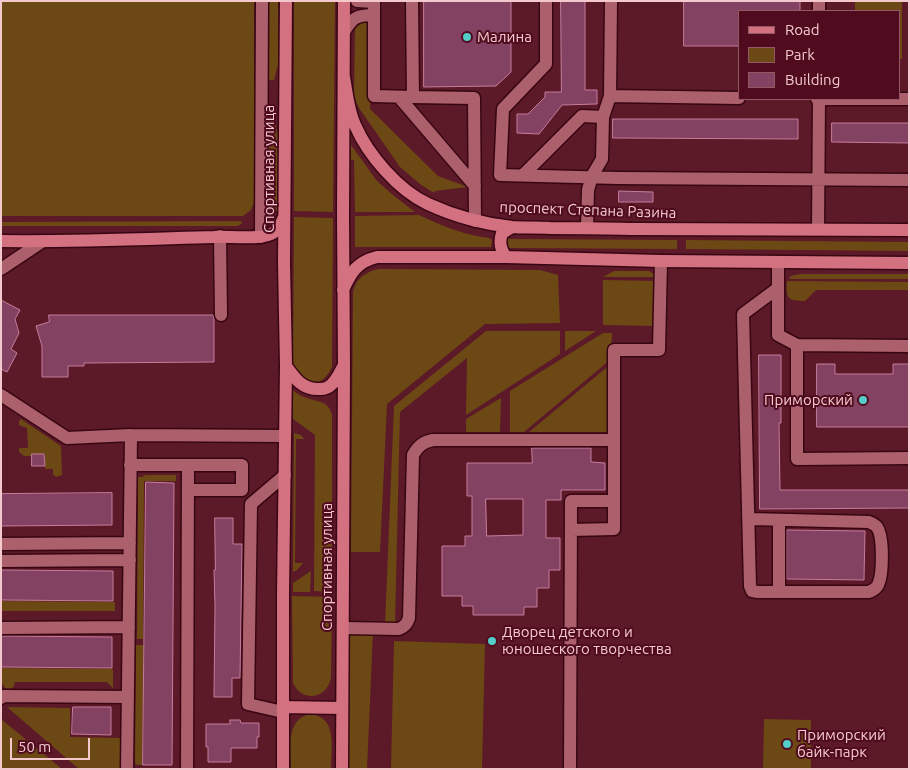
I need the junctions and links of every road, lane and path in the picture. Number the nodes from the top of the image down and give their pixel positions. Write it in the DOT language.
graph roads {
  1 [pos="262,1"];
  2 [pos="286,1"];
  3 [pos="344,1"];
  4 [pos="357,1"];
  5 [pos="412,1"];
  6 [pos="546,1"];
  7 [pos="611,1"];
  8 [pos="374,2"];
  9 [pos="374,15"];
  10 [pos="344,32"];
  11 [pos="344,77"];
  12 [pos="610,96"];
  13 [pos="399,97"];
  14 [pos="413,97"];
  15 [pos="738,98"];
  16 [pos="818,100"];
  17 [pos="603,117"];
  18 [pos="523,175"];
  19 [pos="592,176"];
  20 [pos="818,179"];
  21 [pos="909,180"];
  22 [pos="475,186"];
  23 [pos="285,214"];
  24 [pos="475,221"];
  25 [pos="512,227"];
  26 [pos="588,228"];
  27 [pos="818,229"];
  28 [pos="909,230"];
  29 [pos="220,236"];
  30 [pos="261,237"];
  31 [pos="1,241"];
  32 [pos="43,242"];
  33 [pos="506,257"];
  34 [pos="661,261"];
  35 [pos="778,262"];
  36 [pos="284,263"];
  37 [pos="909,263"];
  38 [pos="1,269"];
  39 [pos="778,288"];
  40 [pos="343,290"];
  41 [pos="221,315"];
  42 [pos="797,345"];
  43 [pos="909,346"];
  44 [pos="344,365"];
  45 [pos="286,366"];
  46 [pos="1,395"];
  47 [pos="130,435"];
  48 [pos="285,436"];
  49 [pos="614,440"];
  50 [pos="909,458"];
  51 [pos="130,465"];
  52 [pos="188,465"];
  53 [pos="284,474"];
  54 [pos="188,490"];
  55 [pos="614,501"];
  56 [pos="748,519"];
  57 [pos="779,520"];
  58 [pos="571,530"];
  59 [pos="130,543"];
  60 [pos="1,544"];
  61 [pos="130,560"];
  62 [pos="1,561"];
  63 [pos="779,592"];
  64 [pos="129,627"];
  65 [pos="1,628"];
  66 [pos="343,628"];
  67 [pos="2,696"];
  68 [pos="128,697"];
  69 [pos="342,708"];
  70 [pos="283,709"];
  71 [pos="128,769"];
  72 [pos="187,769"];
  73 [pos="283,769"];
  74 [pos="342,769"];
  75 [pos="570,769"];
  1 -- 30 [label="street"];
  2 -- 23 [label="main road, Спортивная улица"];
  3 -- 10 [label="main road, Спортивная улица"];
  4 -- 8 [label="street"];
  5 -- 14 [label="street"];
  6 -- 18 [label="street"];
  7 -- 12 [label="street"];
  8 -- 9 [label="street"];
  9 -- 10 [label="street"];
  9 -- 13 [label="street"];
  10 -- 11 [label="main road, Спортивная улица"];
  11 -- 24 [label="main road, проспект Степана Разина"];
  11 -- 40 [label="main road, Спортивная улица"];
  12 -- 15 [label="street"];
  12 -- 17 [label="street"];
  13 -- 14 [label="street"];
  13 -- 22 [label="street"];
  14 -- 22 [label="street"];
  16 -- 20 [label="street"];
  17 -- 18 [label="street"];
  17 -- 19 [label="street"];
  18 -- 19 [label="street"];
  19 -- 20 [label="street"];
  19 -- 26 [label="street"];
  20 -- 21 [label="street"];
  20 -- 27 [label="street"];
  22 -- 24 [label="street"];
  23 -- 30 [label="main road"];
  23 -- 36 [label="main road, Спортивная улица"];
  24 -- 25 [label="main road, проспект Степана Разина"];
  25 -- 26 [label="main road, проспект Степана Разина"];
  25 -- 33 [label="main road"];
  26 -- 27 [label="main road, проспект Степана Разина"];
  27 -- 28 [label="main road, проспект Степана Разина"];
  29 -- 30 [label="main road"];
  29 -- 32 [label="main road"];
  29 -- 41 [label="street"];
  30 -- 36 [label="main road"];
  31 -- 32 [label="main road"];
  32 -- 38 [label="street"];
  33 -- 34 [label="main road"];
  33 -- 40 [label="main road"];
  34 -- 35 [label="main road"];
  34 -- 49 [label="street"];
  35 -- 37 [label="main road"];
  35 -- 39 [label="street"];
  36 -- 45 [label="main road, Спортивная улица"];
  39 -- 42 [label="street"];
  39 -- 56 [label="street"];
  40 -- 44 [label="main road, Спортивная улица"];
  42 -- 43 [label="street"];
  42 -- 50 [label="street"];
  44 -- 45 [label="main road"];
  44 -- 66 [label="main road, Спортивная улица"];
  45 -- 48 [label="main road, Спортивная улица"];
  46 -- 47 [label="street"];
  47 -- 48 [label="street"];
  47 -- 51 [label="street"];
  48 -- 53 [label="main road, Спортивная улица"];
  49 -- 55 [label="street"];
  49 -- 66 [label="street"];
  51 -- 52 [label="street"];
  51 -- 59 [label="street"];
  52 -- 54 [label="street"];
  52 -- 54 [label="street"];
  53 -- 70 [label="main road, Спортивная улица"];
  53 -- 70 [label="street"];
  54 -- 72 [label="street"];
  55 -- 58 [label="street"];
  55 -- 58 [label="street"];
  56 -- 57 [label="street"];
  56 -- 63 [label="street"];
  57 -- 63 [label="street"];
  57 -- 63 [label="street"];
  58 -- 75 [label="street"];
  59 -- 60 [label="street"];
  59 -- 61 [label="street"];
  61 -- 62 [label="street"];
  61 -- 64 [label="street"];
  64 -- 65 [label="street"];
  64 -- 68 [label="street"];
  66 -- 69 [label="main road, Спортивная улица"];
  67 -- 68 [label="street"];
  68 -- 71 [label="street"];
  69 -- 70 [label="main road"];
  69 -- 74 [label="main road, Спортивная улица"];
  70 -- 73 [label="main road, Спортивная улица"];
}
